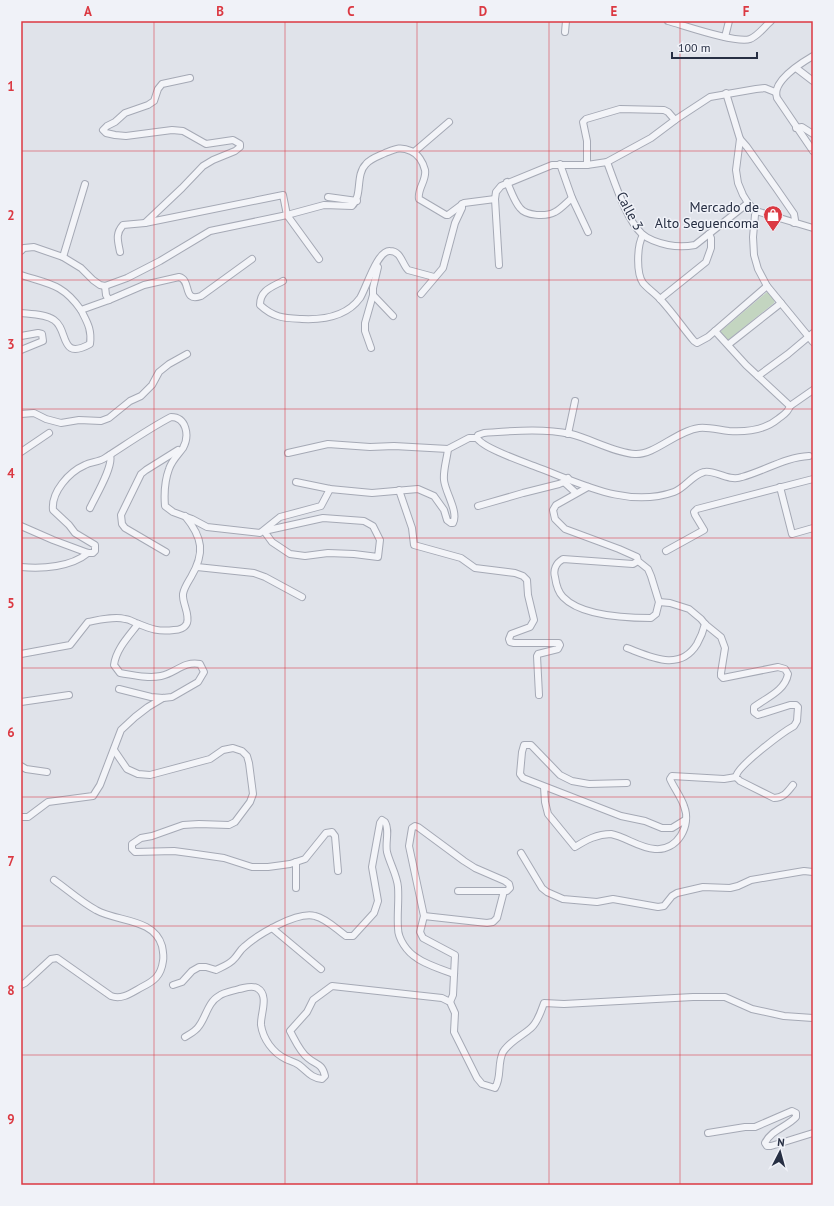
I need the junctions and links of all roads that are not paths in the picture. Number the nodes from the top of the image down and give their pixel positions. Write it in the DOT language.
graph roads {
  1 [pos="566,21"];
  2 [pos="668,21"];
  3 [pos="693,21"];
  4 [pos="729,21"];
  5 [pos="771,21"];
  6 [pos="692,28"];
  7 [pos="565,32"];
  8 [pos="725,37"];
  9 [pos="813,56"];
  10 [pos="796,68"];
  11 [pos="190,78"];
  12 [pos="813,81"];
  13 [pos="775,92"];
  14 [pos="726,93"];
  15 [pos="675,120"];
  16 [pos="449,122"];
  17 [pos="796,128"];
  18 [pos="813,134"];
  19 [pos="740,139"];
  20 [pos="813,151"];
  21 [pos="414,152"];
  22 [pos="607,162"];
  23 [pos="560,164"];
  24 [pos="587,165"];
  25 [pos="507,182"];
  26 [pos="85,184"];
  27 [pos="328,197"];
  28 [pos="572,198"];
  29 [pos="495,199"];
  30 [pos="357,201"];
  31 [pos="748,203"];
  32 [pos="462,204"];
  33 [pos="756,211"];
  34 [pos="287,215"];
  35 [pos="145,222"];
  36 [pos="794,222"];
  37 [pos="813,228"];
  38 [pos="588,232"];
  39 [pos="709,234"];
  40 [pos="643,235"];
  41 [pos="21,251"];
  42 [pos="120,252"];
  43 [pos="63,256"];
  44 [pos="252,259"];
  45 [pos="319,259"];
  46 [pos="376,265"];
  47 [pos="499,266"];
  48 [pos="21,275"];
  49 [pos="434,277"];
  50 [pos="283,281"];
  51 [pos="105,286"];
  52 [pos="767,286"];
  53 [pos="420,294"];
  54 [pos="373,295"];
  55 [pos="660,299"];
  56 [pos="110,300"];
  57 [pos="781,303"];
  58 [pos="81,310"];
  59 [pos="21,312"];
  60 [pos="393,316"];
  61 [pos="715,331"];
  62 [pos="811,335"];
  63 [pos="21,336"];
  64 [pos="813,342"];
  65 [pos="729,344"];
  66 [pos="371,348"];
  67 [pos="21,350"];
  68 [pos="187,354"];
  69 [pos="758,376"];
  70 [pos="813,390"];
  71 [pos="575,401"];
  72 [pos="790,406"];
  73 [pos="21,414"];
  74 [pos="49,434"];
  75 [pos="568,434"];
  76 [pos="477,438"];
  77 [pos="183,447"];
  78 [pos="448,449"];
  79 [pos="21,452"];
  80 [pos="288,453"];
  81 [pos="110,455"];
  82 [pos="810,456"];
  83 [pos="813,479"];
  84 [pos="566,480"];
  85 [pos="296,482"];
  86 [pos="588,487"];
  87 [pos="780,487"];
  88 [pos="330,489"];
  89 [pos="399,490"];
  90 [pos="576,493"];
  91 [pos="478,506"];
  92 [pos="90,508"];
  93 [pos="185,516"];
  94 [pos="21,526"];
  95 [pos="813,528"];
  96 [pos="264,531"];
  97 [pos="666,551"];
  98 [pos="166,552"];
  99 [pos="88,553"];
  100 [pos="638,561"];
  101 [pos="21,567"];
  102 [pos="196,567"];
  103 [pos="302,597"];
  104 [pos="659,602"];
  105 [pos="138,624"];
  106 [pos="705,624"];
  107 [pos="627,648"];
  108 [pos="21,654"];
  109 [pos="119,688"];
  110 [pos="69,695"];
  111 [pos="539,695"];
  112 [pos="163,698"];
  113 [pos="21,702"];
  114 [pos="114,750"];
  115 [pos="21,766"];
  116 [pos="47,772"];
  117 [pos="736,777"];
  118 [pos="627,784"];
  119 [pos="793,785"];
  120 [pos="544,787"];
  121 [pos="21,817"];
  122 [pos="686,820"];
  123 [pos="521,853"];
  124 [pos="296,862"];
  125 [pos="338,871"];
  126 [pos="813,872"];
  127 [pos="54,880"];
  128 [pos="296,888"];
  129 [pos="458,891"];
  130 [pos="504,891"];
  131 [pos="424,916"];
  132 [pos="272,928"];
  133 [pos="321,969"];
  134 [pos="454,974"];
  135 [pos="21,985"];
  136 [pos="173,985"];
  137 [pos="450,1002"];
  138 [pos="813,1018"];
  139 [pos="185,1037"];
  140 [pos="708,1133"];
  141 [pos="813,1133"];
  1 -- 7 [label="street"];
  2 -- 6 [label="street"];
  3 -- 6 [label="street"];
  4 -- 8 [label="street"];
  5 -- 8 [label="street"];
  6 -- 8 [label="street"];
  9 -- 10 [label="street"];
  10 -- 12 [label="street"];
  10 -- 13 [label="street"];
  11 -- 35 [label="street"];
  13 -- 14 [label="street"];
  13 -- 17 [label="street"];
  14 -- 15 [label="street"];
  14 -- 19 [label="street"];
  15 -- 22 [label="street"];
  15 -- 24 [label="street"];
  16 -- 21 [label="street"];
  17 -- 18 [label="street"];
  17 -- 20 [label="street"];
  19 -- 31 [label="street"];
  19 -- 36 [label="street"];
  21 -- 30 [label="street"];
  21 -- 32 [label="street"];
  22 -- 24 [label="street"];
  22 -- 40 [label="street, Calle 3"];
  23 -- 24 [label="street"];
  23 -- 25 [label="street"];
  23 -- 28 [label="street"];
  25 -- 28 [label="street"];
  25 -- 29 [label="street"];
  26 -- 43 [label="street"];
  27 -- 30 [label="street"];
  28 -- 38 [label="street"];
  29 -- 32 [label="street"];
  29 -- 47 [label="street"];
  30 -- 34 [label="street"];
  31 -- 33 [label="street"];
  31 -- 39 [label="street, Calle 3"];
  32 -- 49 [label="street"];
  33 -- 36 [label="street"];
  33 -- 52 [label="street"];
  34 -- 35 [label="street"];
  34 -- 45 [label="street"];
  34 -- 51 [label="street"];
  35 -- 42 [label="street"];
  36 -- 37 [label="street"];
  39 -- 40 [label="street, Calle 3"];
  39 -- 55 [label="street"];
  40 -- 55 [label="street"];
  41 -- 43 [label="street"];
  43 -- 51 [label="street"];
  44 -- 56 [label="street"];
  46 -- 49 [label="street"];
  46 -- 50 [label="street"];
  46 -- 54 [label="street"];
  48 -- 58 [label="street"];
  49 -- 53 [label="street"];
  51 -- 56 [label="street"];
  52 -- 57 [label="street"];
  52 -- 61 [label="street"];
  54 -- 60 [label="street"];
  54 -- 66 [label="street"];
  55 -- 61 [label="street"];
  56 -- 58 [label="street"];
  57 -- 62 [label="street"];
  57 -- 65 [label="street"];
  58 -- 59 [label="street"];
  61 -- 65 [label="street"];
  62 -- 64 [label="street"];
  62 -- 69 [label="street"];
  63 -- 67 [label="street"];
  65 -- 69 [label="street"];
  68 -- 73 [label="street"];
  69 -- 72 [label="street"];
  70 -- 72 [label="street"];
  71 -- 75 [label="street"];
  72 -- 75 [label="street"];
  74 -- 79 [label="street"];
  75 -- 76 [label="street"];
  76 -- 78 [label="street"];
  76 -- 84 [label="street"];
  77 -- 81 [label="street"];
  77 -- 93 [label="street"];
  77 -- 98 [label="street"];
  78 -- 80 [label="street"];
  78 -- 89 [label="street"];
  81 -- 92 [label="street"];
  81 -- 99 [label="street"];
  82 -- 86 [label="street"];
  83 -- 87 [label="street"];
  84 -- 86 [label="street"];
  84 -- 90 [label="street"];
  84 -- 91 [label="street"];
  85 -- 88 [label="street"];
  86 -- 90 [label="street"];
  87 -- 95 [label="street"];
  87 -- 97 [label="street"];
  88 -- 89 [label="street"];
  88 -- 96 [label="street"];
  89 -- 111 [label="street"];
  90 -- 100 [label="street"];
  93 -- 96 [label="street"];
  93 -- 102 [label="street"];
  94 -- 99 [label="street"];
  96 -- 96 [label="street"];
  99 -- 101 [label="street"];
  100 -- 104 [label="street"];
  100 -- 104 [label="street"];
  102 -- 103 [label="street"];
  102 -- 105 [label="street"];
  104 -- 106 [label="street"];
  105 -- 108 [label="street"];
  105 -- 112 [label="street"];
  106 -- 107 [label="street"];
  106 -- 117 [label="street"];
  109 -- 112 [label="street"];
  110 -- 113 [label="street"];
  112 -- 114 [label="street"];
  114 -- 121 [label="street"];
  114 -- 124 [label="street"];
  115 -- 116 [label="street"];
  117 -- 119 [label="street"];
  117 -- 122 [label="street"];
  118 -- 120 [label="street"];
  120 -- 122 [label="street"];
  120 -- 122 [label="street"];
  123 -- 126 [label="street"];
  124 -- 125 [label="street"];
  124 -- 128 [label="street"];
  127 -- 135 [label="street"];
  129 -- 130 [label="street"];
  130 -- 131 [label="street"];
  130 -- 131 [label="street"];
  131 -- 134 [label="street"];
  132 -- 133 [label="street"];
  132 -- 134 [label="street"];
  132 -- 136 [label="street"];
  134 -- 137 [label="street"];
  137 -- 138 [label="street"];
  137 -- 139 [label="street"];
  140 -- 141 [label="street"];
}
